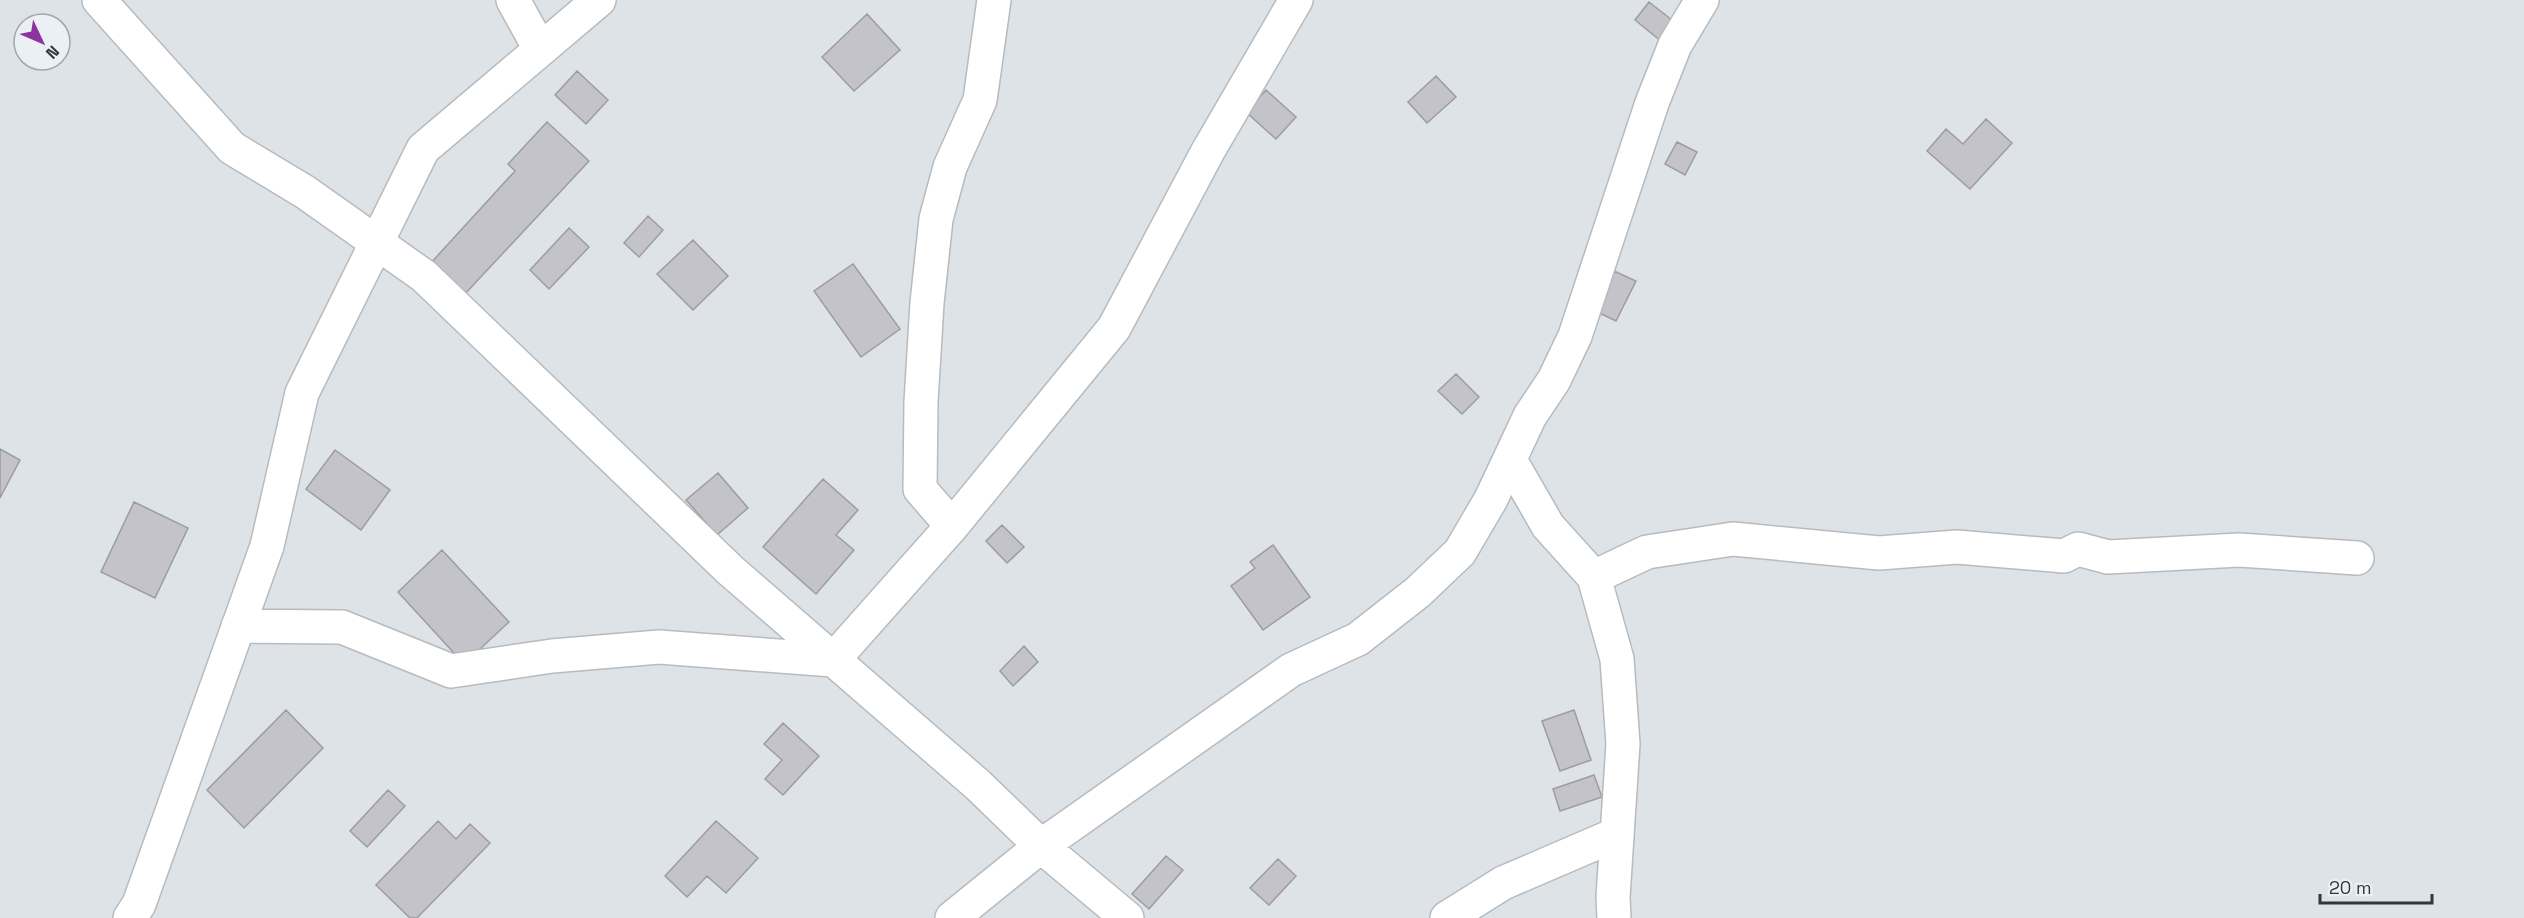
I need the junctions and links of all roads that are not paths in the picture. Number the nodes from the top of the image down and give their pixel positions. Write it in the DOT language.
graph roads {
  1 [pos="99,0"];
  2 [pos="513,0"];
  3 [pos="599,0"];
  4 [pos="994,0"];
  5 [pos="1296,0"];
  6 [pos="1702,0"];
  7 [pos="540,50"];
  8 [pos="378,243"];
  9 [pos="1510,460"];
  10 [pos="952,526"];
  11 [pos="2357,558"];
  12 [pos="1594,577"];
  13 [pos="238,626"];
  14 [pos="833,660"];
  15 [pos="1617,834"];
  16 [pos="1041,846"];
  17 [pos="129,918"];
  18 [pos="952,918"];
  19 [pos="1127,918"];
  20 [pos="1447,918"];
  21 [pos="1614,918"];
  1 -- 8 [label="street"];
  2 -- 7 [label="street"];
  3 -- 7 [label="street"];
  4 -- 10 [label="street"];
  5 -- 10 [label="street"];
  6 -- 9 [label="street"];
  7 -- 8 [label="street"];
  8 -- 13 [label="street"];
  8 -- 14 [label="street"];
  9 -- 12 [label="street"];
  9 -- 16 [label="street"];
  10 -- 14 [label="street"];
  11 -- 12 [label="street"];
  12 -- 15 [label="street"];
  13 -- 14 [label="street"];
  13 -- 17 [label="street"];
  14 -- 16 [label="street"];
  15 -- 20 [label="street"];
  15 -- 21 [label="street"];
  16 -- 18 [label="street"];
  16 -- 19 [label="street"];
}
